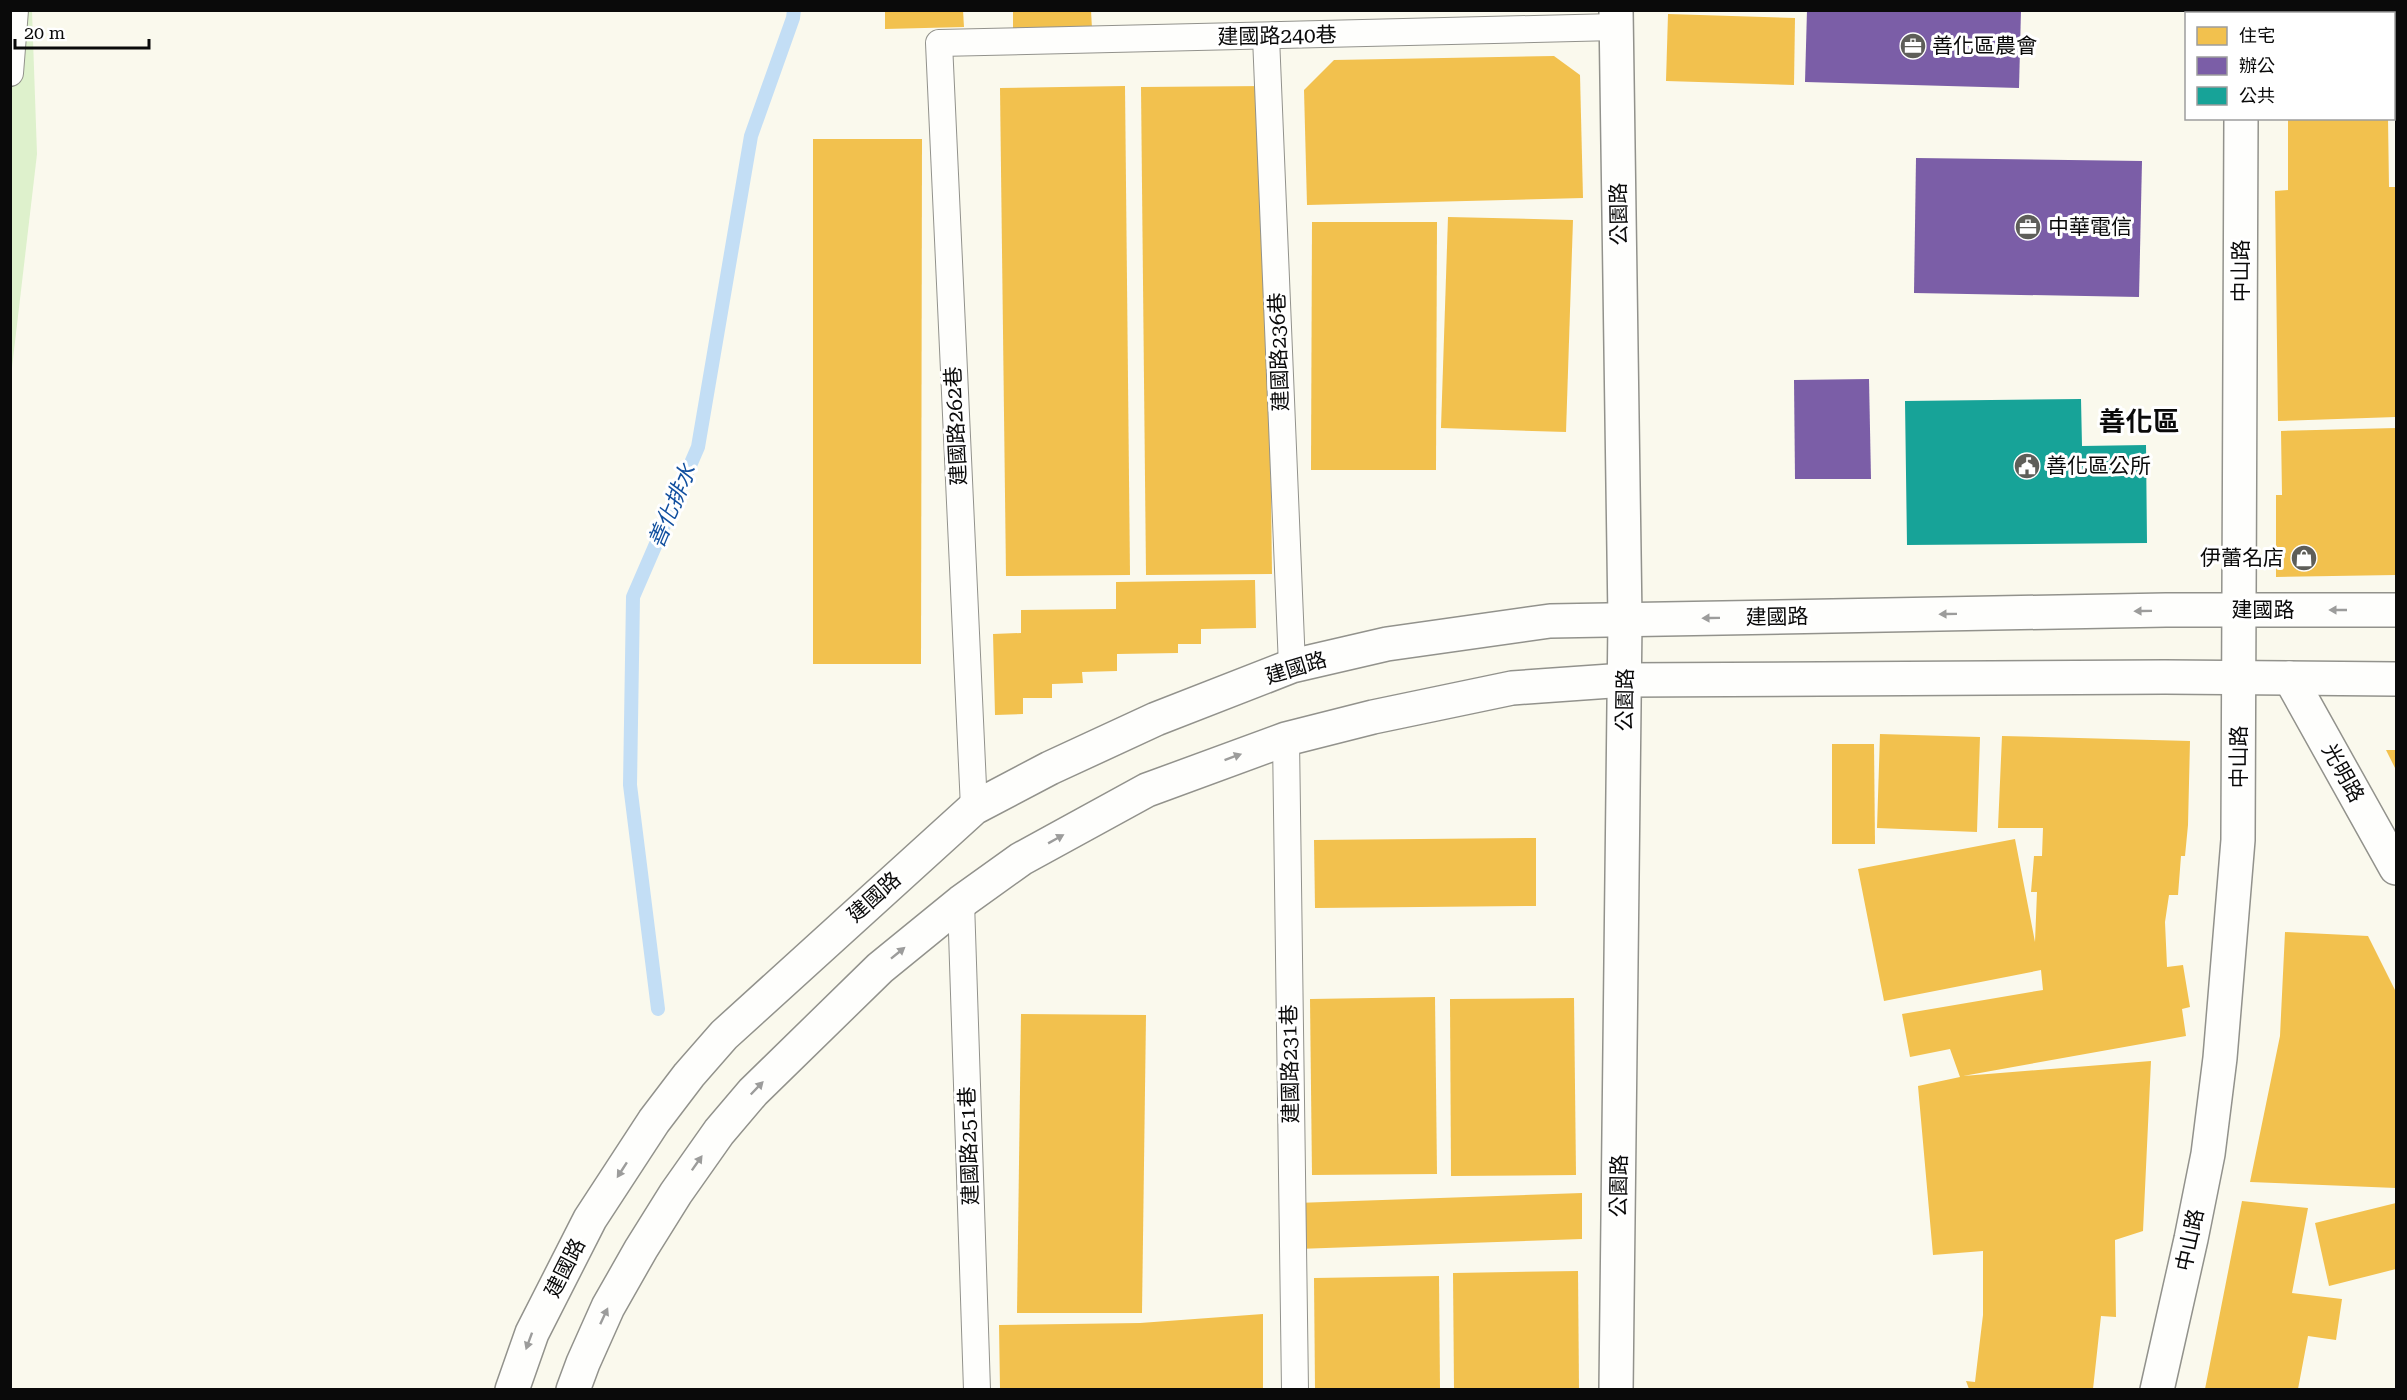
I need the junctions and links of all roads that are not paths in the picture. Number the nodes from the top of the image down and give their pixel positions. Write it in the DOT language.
graph roads {
  1 [pos="15,10"];
  2 [pos="1616,19"];
  3 [pos="1266,37"];
  4 [pos="939,43"];
  5 [pos="10,73"];
  6 [pos="2241,120"];
  7 [pos="2240,610"];
  8 [pos="2397,610"];
  9 [pos="1625,620"];
  10 [pos="1292,666"];
  11 [pos="2239,677"];
  12 [pos="2290,678"];
  13 [pos="2397,679"];
  14 [pos="1625,680"];
  15 [pos="1286,739"];
  16 [pos="974,808"];
  17 [pos="2397,868"];
  18 [pos="961,902"];
  19 [pos="512,1389"];
  20 [pos="573,1389"];
  21 [pos="977,1389"];
  22 [pos="1294,1389"];
  23 [pos="1616,1389"];
  24 [pos="2157,1389"];
  1 -- 5 [label="lane"];
  2 -- 3 [label="lane, 建國路240巷"];
  2 -- 9 [label="street, 公園路"];
  3 -- 4 [label="lane, 建國路240巷"];
  3 -- 10 [label="lane, 建國路236巷"];
  4 -- 16 [label="lane, 建國路262巷"];
  6 -- 7 [label="street, 中山路"];
  8 -- 7 [label="street, 建國路, one-way"];
  7 -- 9 [label="street, 建國路, one-way"];
  7 -- 11 [label="street, 中山路"];
  9 -- 10 [label="street, 建國路"];
  9 -- 14 [label="street, 公園路"];
  10 -- 16 [label="street, 建國路"];
  11 -- 12 [label="street"];
  11 -- 14 [label="street"];
  11 -- 24 [label="street, 中山路"];
  12 -- 13 [label="street"];
  12 -- 17 [label="street, 光明路"];
  14 -- 15 [label="street"];
  14 -- 23 [label="street, 公園路"];
  18 -- 15 [label="street, one-way"];
  15 -- 22 [label="lane, 建國路231巷"];
  16 -- 19 [label="street, 建國路, one-way"];
  20 -- 18 [label="street, one-way"];
  18 -- 21 [label="lane, 建國路251巷"];
}
